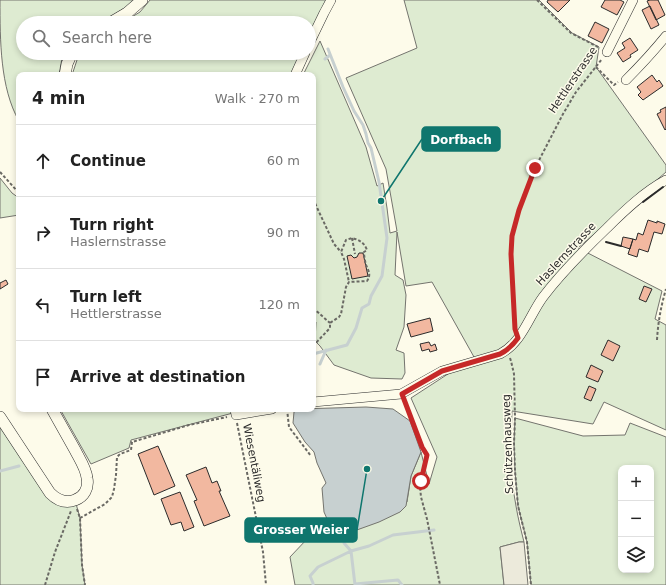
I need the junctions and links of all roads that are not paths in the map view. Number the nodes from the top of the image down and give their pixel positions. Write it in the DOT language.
graph roads {
  1 [pos="142,0"];
  2 [pos="331,0"];
  3 [pos="633,0"];
  4 [pos="122,16"];
  5 [pos="316,30"];
  6 [pos="666,36"];
  7 [pos="607,52"];
  8 [pos="69,60"];
  9 [pos="302,60"];
  10 [pos="66,72"];
  11 [pos="296,72"];
  12 [pos="622,80"];
  13 [pos="666,180"];
  14 [pos="316,402"];
  15 [pos="54,412"];
  16 [pos="0,417"];
  1 -- 4 [label="street"];
  2 -- 5 [label="street"];
  3 -- 7 [label="street, Hettlerstrasse"];
  6 -- 12 [label="street"];
  8 -- 10 [label="street"];
  9 -- 11 [label="street"];
  13 -- 14 [label="street, Haslernstrasse"];
  15 -- 16 [label="street"];
}
